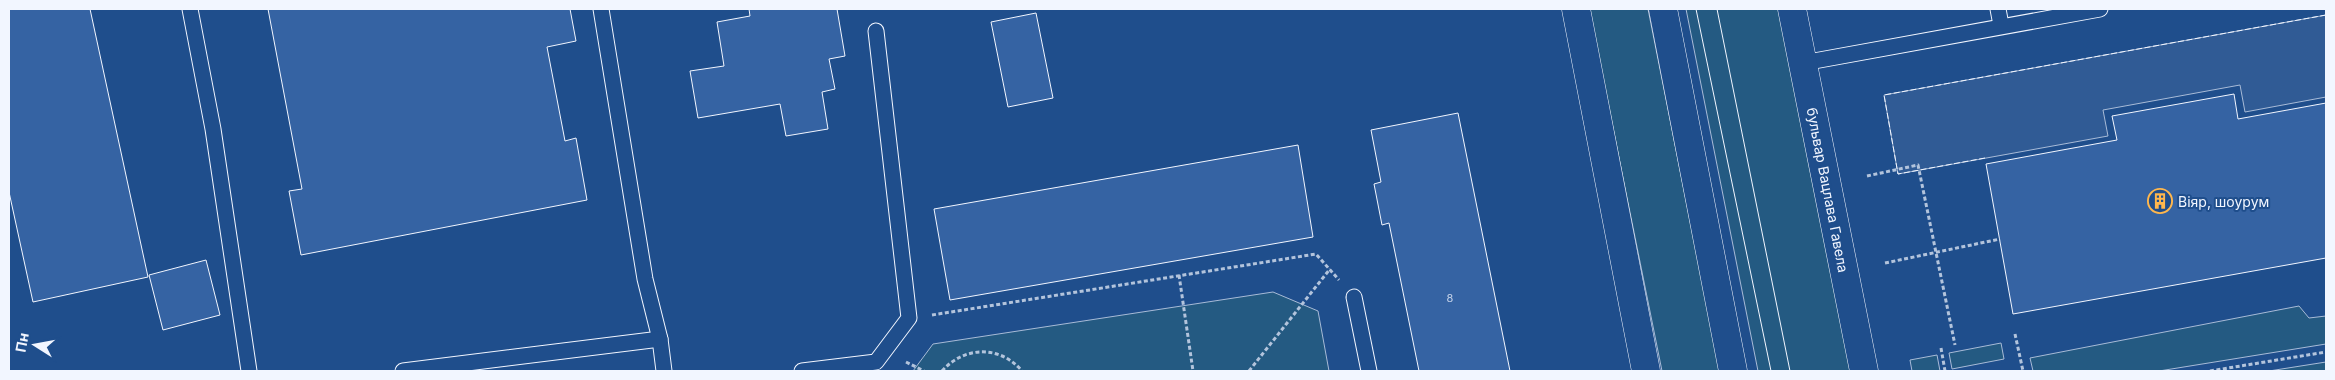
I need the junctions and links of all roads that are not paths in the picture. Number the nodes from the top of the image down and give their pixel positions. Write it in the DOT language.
graph roads {
  1 [pos="190,9"];
  2 [pos="601,9"];
  3 [pos="1576,9"];
  4 [pos="1663,9"];
  5 [pos="1792,9"];
  6 [pos="1998,9"];
  7 [pos="2100,9"];
  8 [pos="2001,26"];
  9 [pos="876,30"];
  10 [pos="1803,63"];
  11 [pos="1354,297"];
  12 [pos="660,339"];
  13 [pos="248,371"];
  14 [pos="403,371"];
  15 [pos="664,371"];
  16 [pos="802,371"];
  17 [pos="1369,371"];
  18 [pos="1646,371"];
  19 [pos="1733,371"];
  20 [pos="1864,371"];
  1 -- 13 [label="lane"];
  2 -- 12 [label="lane"];
  3 -- 18 [label="main road"];
  4 -- 19 [label="main road"];
  5 -- 10 [label="main road, бульвар Вацлава Гавела"];
  6 -- 8 [label="lane"];
  7 -- 8 [label="lane"];
  8 -- 10 [label="lane"];
  9 -- 16 [label="lane"];
  10 -- 20 [label="main road, бульвар Вацлава Гавела"];
  11 -- 17 [label="lane"];
  12 -- 14 [label="lane"];
  12 -- 15 [label="lane"];
}
